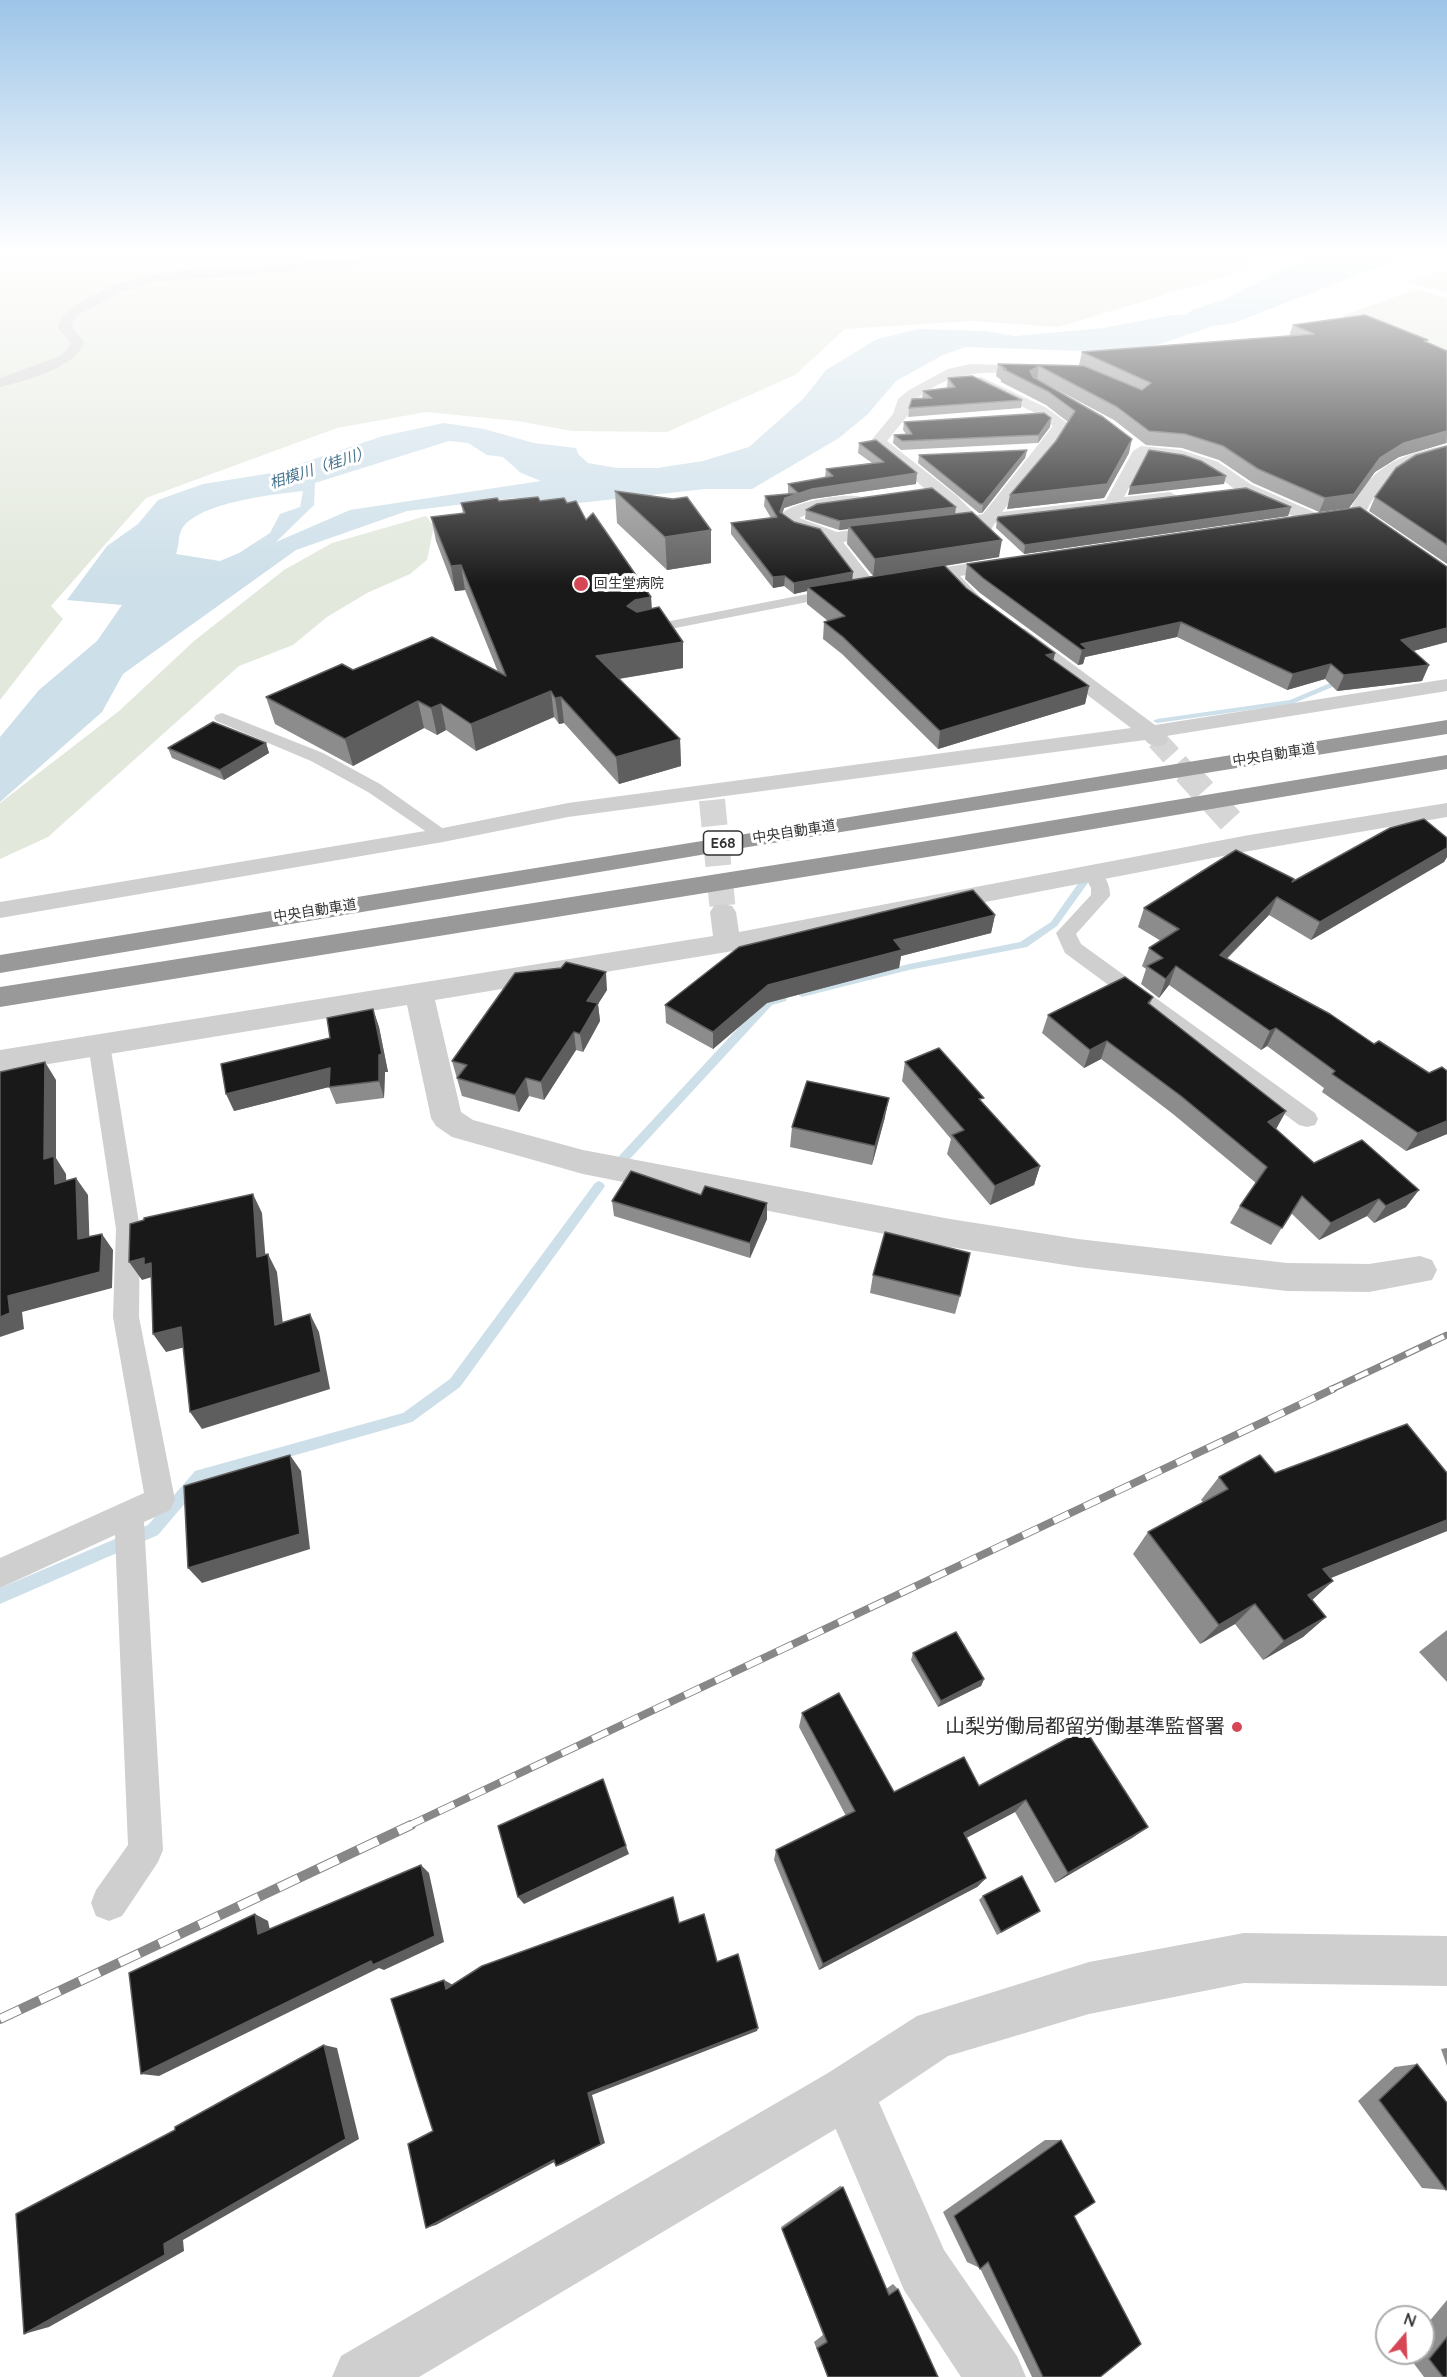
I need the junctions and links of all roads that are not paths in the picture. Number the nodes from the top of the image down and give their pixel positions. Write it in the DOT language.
graph roads {
  1 [pos="55,363"];
  2 [pos="1010,369"];
  3 [pos="1052,369"];
  4 [pos="960,370"];
  5 [pos="0,383"];
  6 [pos="1039,386"];
  7 [pos="1046,414"];
  8 [pos="1011,417"];
  9 [pos="916,423"];
  10 [pos="893,424"];
  11 [pos="1046,450"];
  12 [pos="1447,450"];
  13 [pos="1023,451"];
  14 [pos="918,456"];
  15 [pos="894,457"];
  16 [pos="936,488"];
  17 [pos="1246,489"];
  18 [pos="913,492"];
  19 [pos="1224,492"];
  20 [pos="1190,495"];
  21 [pos="880,497"];
  22 [pos="1112,504"];
  23 [pos="1357,514"];
  24 [pos="1317,520"];
  25 [pos="1282,525"];
  26 [pos="986,531"];
  27 [pos="838,537"];
  28 [pos="946,573"];
  29 [pos="1447,576"];
  30 [pos="867,586"];
  31 [pos="638,631"];
  32 [pos="1447,685"];
  33 [pos="222,718"];
  34 [pos="1447,727"];
  35 [pos="1154,736"];
  36 [pos="1447,762"];
  37 [pos="1447,810"];
  38 [pos="443,835"];
  39 [pos="1092,873"];
  40 [pos="0,910"];
  41 [pos="723,912"];
  42 [pos="727,944"];
  43 [pos="0,963"];
  44 [pos="419,992"];
  45 [pos="0,997"];
  46 [pos="99,1044"];
  47 [pos="0,1061"];
  48 [pos="1307,1119"];
  49 [pos="1420,1270"];
  50 [pos="129,1514"];
  51 [pos="0,1573"];
  52 [pos="109,1903"];
  53 [pos="1447,1960"];
  54 [pos="847,2092"];
  55 [pos="362,2377"];
  56 [pos="996,2377"];
  1 -- 5 [label="street"];
  2 -- 3 [label="street"];
  2 -- 4 [label="street"];
  2 -- 6 [label="street"];
  4 -- 7 [label="street"];
  4 -- 10 [label="street"];
  7 -- 8 [label="street"];
  7 -- 11 [label="street"];
  9 -- 10 [label="street"];
  10 -- 15 [label="street"];
  11 -- 13 [label="street"];
  11 -- 26 [label="street"];
  12 -- 23 [label="street"];
  14 -- 15 [label="street"];
  15 -- 16 [label="street"];
  16 -- 18 [label="street"];
  16 -- 26 [label="street"];
  17 -- 19 [label="street"];
  17 -- 22 [label="street"];
  17 -- 24 [label="street"];
  20 -- 22 [label="street"];
  21 -- 27 [label="street"];
  22 -- 26 [label="street"];
  23 -- 24 [label="street"];
  23 -- 29 [label="street"];
  24 -- 25 [label="street"];
  26 -- 27 [label="street"];
  26 -- 28 [label="street"];
  27 -- 30 [label="street"];
  28 -- 30 [label="street"];
  28 -- 35 [label="street"];
  30 -- 31 [label="lane"];
  32 -- 35 [label="street"];
  33 -- 38 [label="lane"];
  34 -- 43 [label="highway, 中央自動車道 / E68"];
  35 -- 38 [label="street"];
  36 -- 45 [label="highway, E68"];
  37 -- 39 [label="street"];
  38 -- 40 [label="street"];
  39 -- 42 [label="street"];
  39 -- 48 [label="lane"];
  41 -- 42 [label="street"];
  42 -- 44 [label="street"];
  44 -- 46 [label="street"];
  44 -- 49 [label="street"];
  46 -- 47 [label="street"];
  46 -- 50 [label="lane"];
  50 -- 51 [label="lane"];
  50 -- 52 [label="lane"];
  53 -- 54 [label="street"];
  54 -- 55 [label="street"];
  54 -- 56 [label="street"];
}
